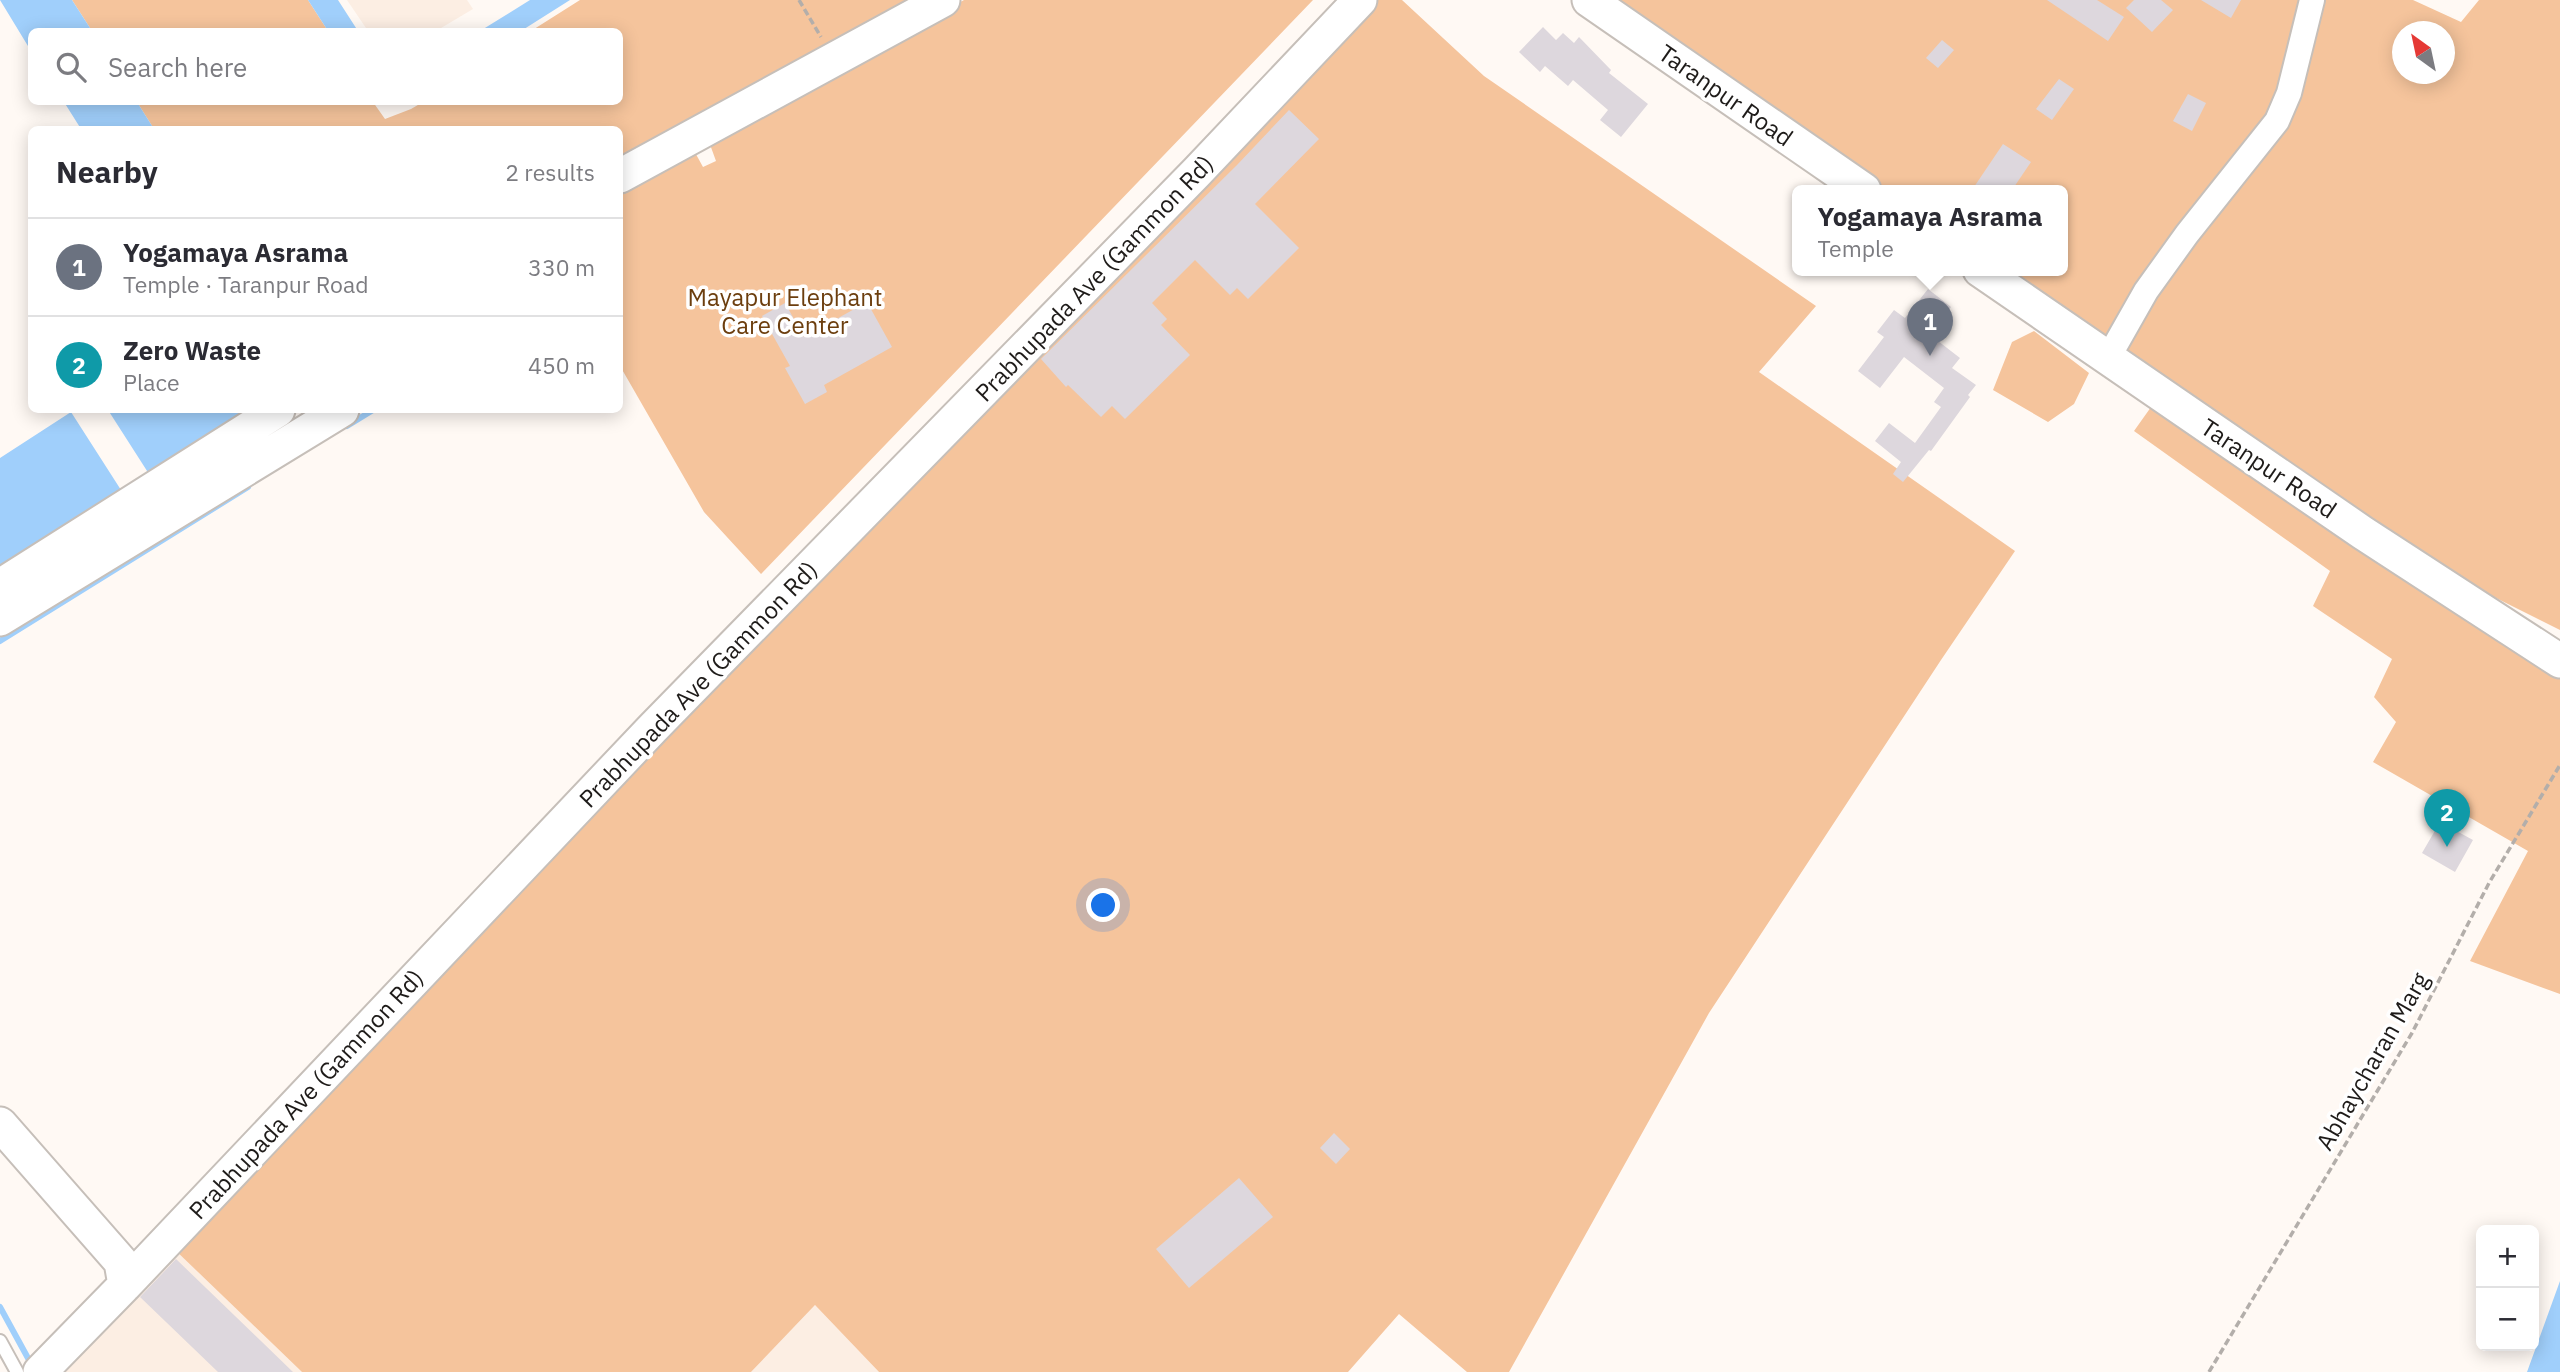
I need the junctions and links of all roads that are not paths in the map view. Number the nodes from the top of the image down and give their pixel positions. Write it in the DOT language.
graph roads {
  1 [pos="943,0"];
  2 [pos="1360,0"];
  3 [pos="1589,0"];
  4 [pos="2312,0"];
  5 [pos="623,174"];
  6 [pos="1857,185"];
  7 [pos="1989,276"];
  8 [pos="2108,358"];
  9 [pos="273,413"];
  10 [pos="337,413"];
  11 [pos="0,586"];
  12 [pos="0,619"];
  13 [pos="2560,661"];
  14 [pos="0,1124"];
  15 [pos="125,1285"];
  16 [pos="0,1341"];
  17 [pos="17,1372"];
  18 [pos="40,1372"];
  1 -- 5 [label="street"];
  2 -- 15 [label="street, Prabhupada Ave (Gammon Rd)"];
  3 -- 6 [label="street, Taranpur Road"];
  4 -- 8 [label="street"];
  7 -- 8 [label="street, Taranpur Road"];
  8 -- 13 [label="street, Taranpur Road"];
  9 -- 11 [label="street"];
  10 -- 12 [label="street"];
  14 -- 15 [label="street"];
  15 -- 18 [label="street, Prabhupada Ave (Gammon Rd)"];
  16 -- 17 [label="lane"];
}
